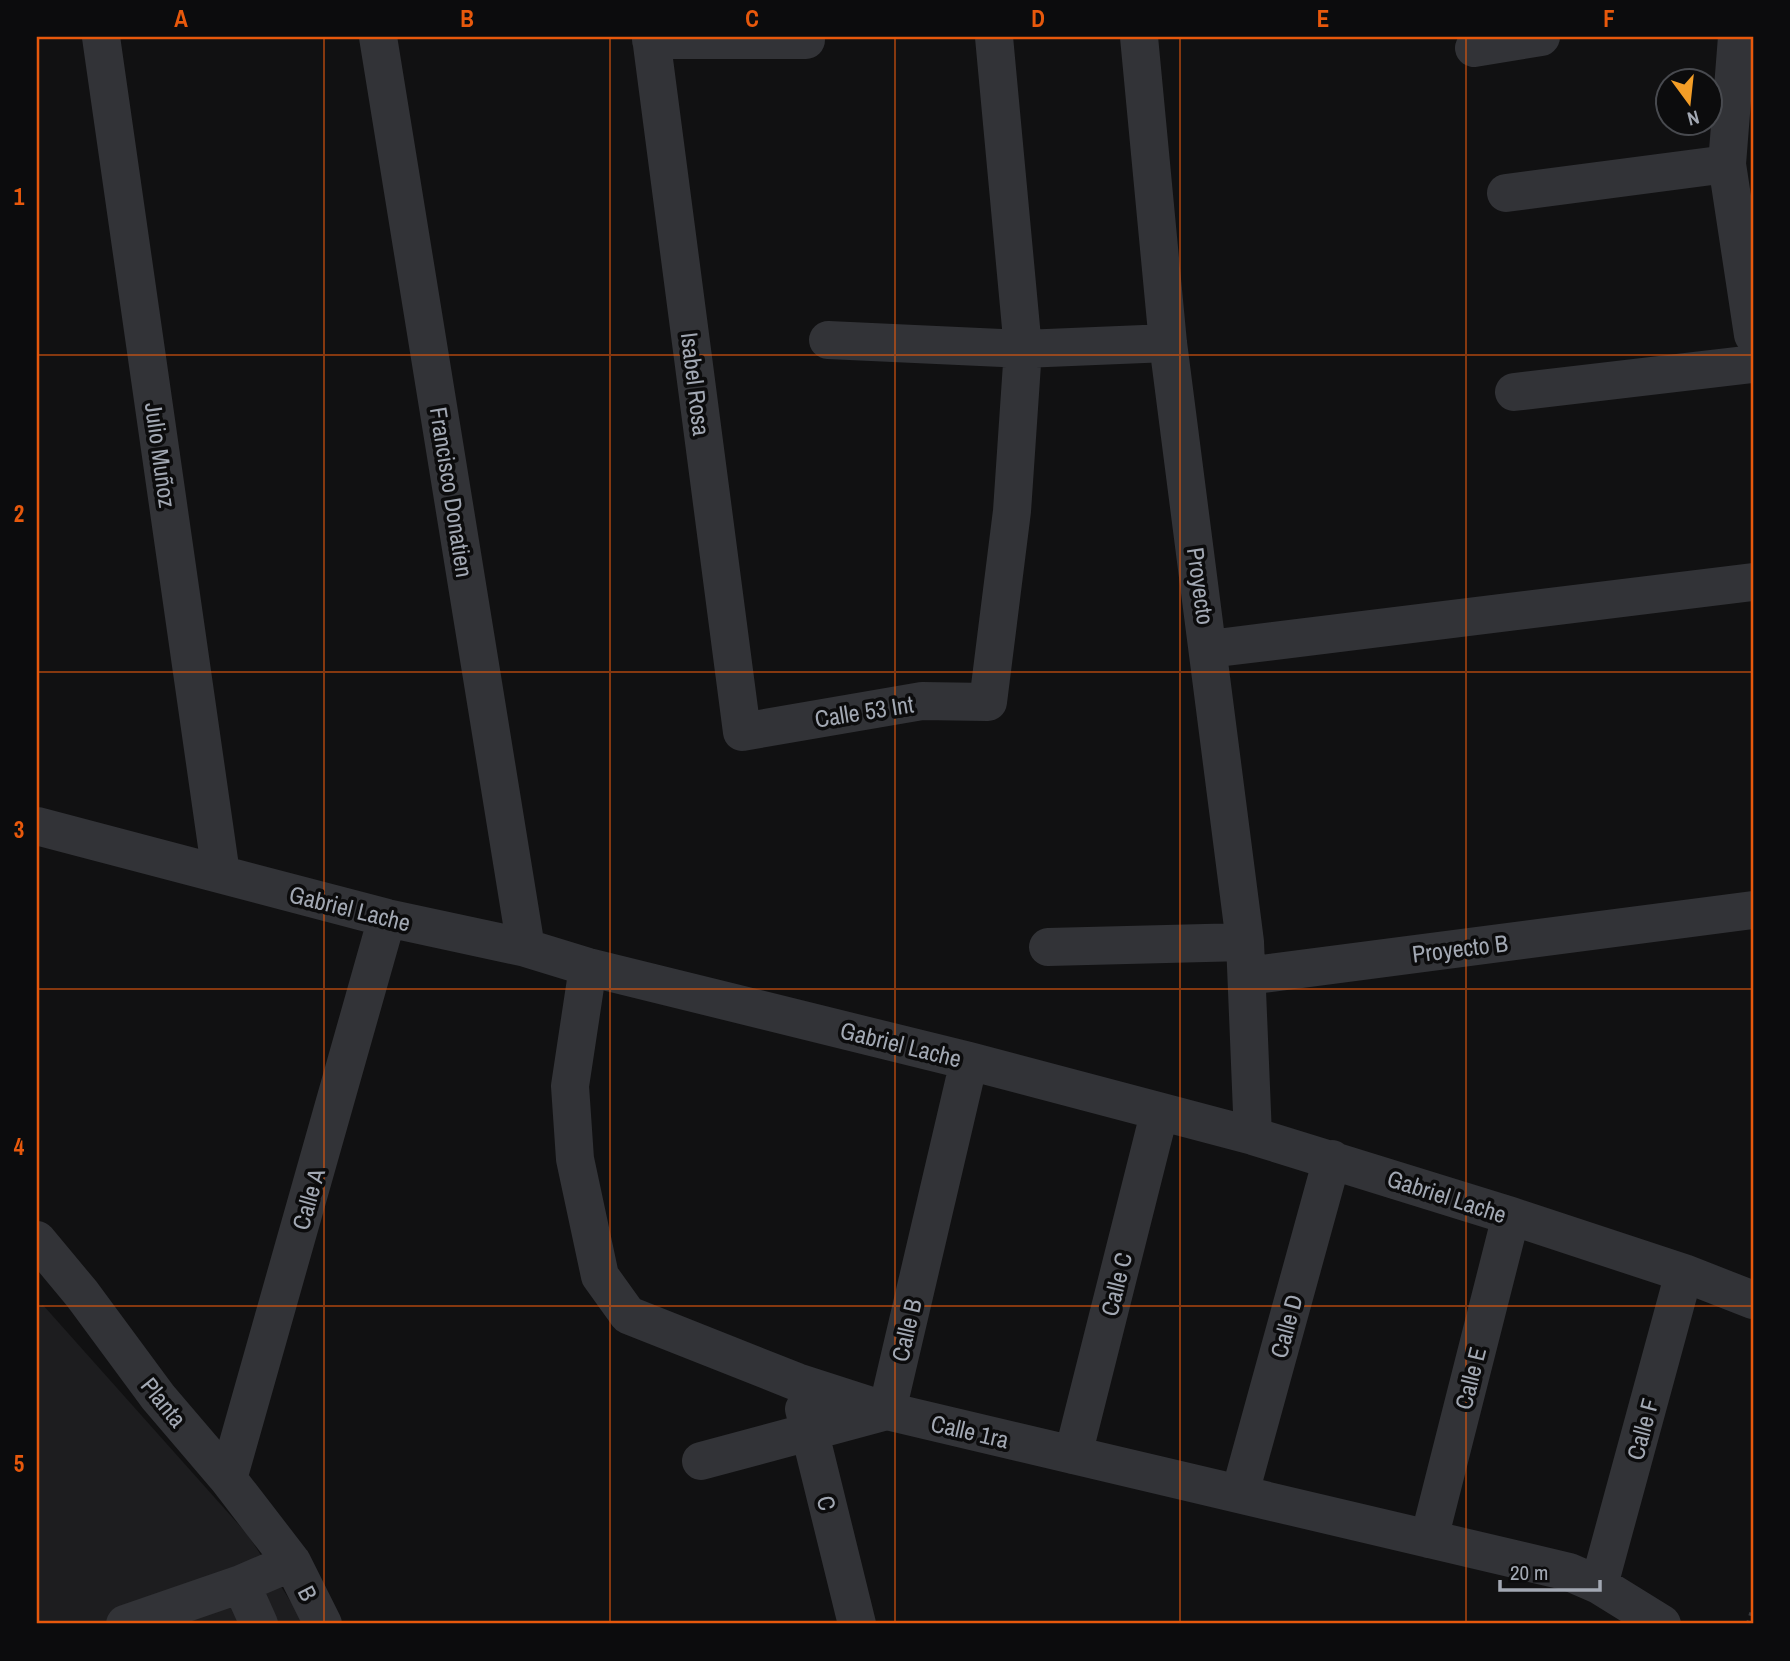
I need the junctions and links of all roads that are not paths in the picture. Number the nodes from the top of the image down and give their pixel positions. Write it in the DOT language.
graph roads {
  1 [pos="102,37"];
  2 [pos="378,37"];
  3 [pos="994,37"];
  4 [pos="1139,37"];
  5 [pos="1541,37"];
  6 [pos="1737,37"];
  7 [pos="651,38"];
  8 [pos="806,40"];
  9 [pos="1474,48"];
  10 [pos="1727,164"];
  11 [pos="1506,193"];
  12 [pos="1753,335"];
  13 [pos="828,340"];
  14 [pos="1168,343"];
  15 [pos="1023,349"];
  16 [pos="1753,363"];
  17 [pos="1514,392"];
  18 [pos="1753,582"];
  19 [pos="1209,649"];
  20 [pos="742,732"];
  21 [pos="37,826"];
  22 [pos="221,874"];
  23 [pos="1753,910"];
  24 [pos="387,918"];
  25 [pos="1048,947"];
  26 [pos="526,948"];
  27 [pos="1246,959"];
  28 [pos="588,967"];
  29 [pos="969,1061"];
  30 [pos="1159,1114"];
  31 [pos="1253,1136"];
  32 [pos="1332,1159"];
  33 [pos="1511,1216"];
  34 [pos="37,1240"];
  35 [pos="1684,1273"];
  36 [pos="1753,1300"];
  37 [pos="797,1381"];
  38 [pos="887,1411"];
  39 [pos="810,1433"];
  40 [pos="1073,1455"];
  41 [pos="701,1461"];
  42 [pos="228,1479"];
  43 [pos="1240,1493"];
  44 [pos="1429,1539"];
  45 [pos="292,1562"];
  46 [pos="241,1584"];
  47 [pos="1599,1585"];
  48 [pos="125,1624"];
  49 [pos="258,1624"];
  50 [pos="323,1624"];
  51 [pos="857,1624"];
  52 [pos="1662,1624"];
  1 -- 22 [label="street, Julio Muñoz"];
  2 -- 26 [label="street, Francisco Donatien"];
  3 -- 15 [label="street"];
  4 -- 14 [label="street, Proyecto"];
  5 -- 9 [label="street"];
  6 -- 10 [label="street"];
  7 -- 8 [label="street"];
  7 -- 20 [label="street, Isabel Rosa"];
  10 -- 11 [label="street"];
  10 -- 12 [label="street"];
  13 -- 15 [label="street"];
  14 -- 15 [label="street"];
  14 -- 19 [label="street, Proyecto"];
  15 -- 20 [label="street, Calle 53 Int"];
  16 -- 17 [label="street"];
  18 -- 19 [label="street"];
  19 -- 27 [label="street, Proyecto"];
  21 -- 22 [label="street, Gabriel Lache"];
  22 -- 24 [label="street, Gabriel Lache"];
  23 -- 27 [label="street, Proyecto B"];
  24 -- 26 [label="street, Gabriel Lache"];
  24 -- 42 [label="street, Calle A"];
  25 -- 27 [label="street, Proyecto B"];
  26 -- 28 [label="street, Gabriel Lache"];
  27 -- 31 [label="street, Proyecto"];
  28 -- 29 [label="street, Gabriel Lache"];
  28 -- 37 [label="street, Calle 1ra"];
  29 -- 30 [label="street, Gabriel Lache"];
  29 -- 38 [label="street, Calle B"];
  30 -- 31 [label="street, Gabriel Lache"];
  30 -- 40 [label="street, Calle C"];
  31 -- 32 [label="street, Gabriel Lache"];
  32 -- 33 [label="street, Gabriel Lache"];
  32 -- 43 [label="street, Calle D"];
  33 -- 35 [label="street, Gabriel Lache"];
  33 -- 44 [label="street, Calle E"];
  34 -- 42 [label="street, Planta"];
  35 -- 36 [label="street, Gabriel Lache"];
  35 -- 47 [label="street, Calle F"];
  37 -- 38 [label="street, Calle 1ra"];
  37 -- 39 [label="street, C"];
  38 -- 39 [label="street"];
  38 -- 40 [label="street, Calle 1ra"];
  39 -- 41 [label="street"];
  39 -- 51 [label="street, C"];
  40 -- 43 [label="street, Calle 1ra"];
  42 -- 45 [label="street, Planta"];
  43 -- 44 [label="street, Calle 1ra"];
  44 -- 47 [label="street, Calle 1ra"];
  45 -- 46 [label="street"];
  45 -- 50 [label="street, B"];
  46 -- 48 [label="street"];
  46 -- 49 [label="street"];
  47 -- 52 [label="street, Calle 1ra"];
}
